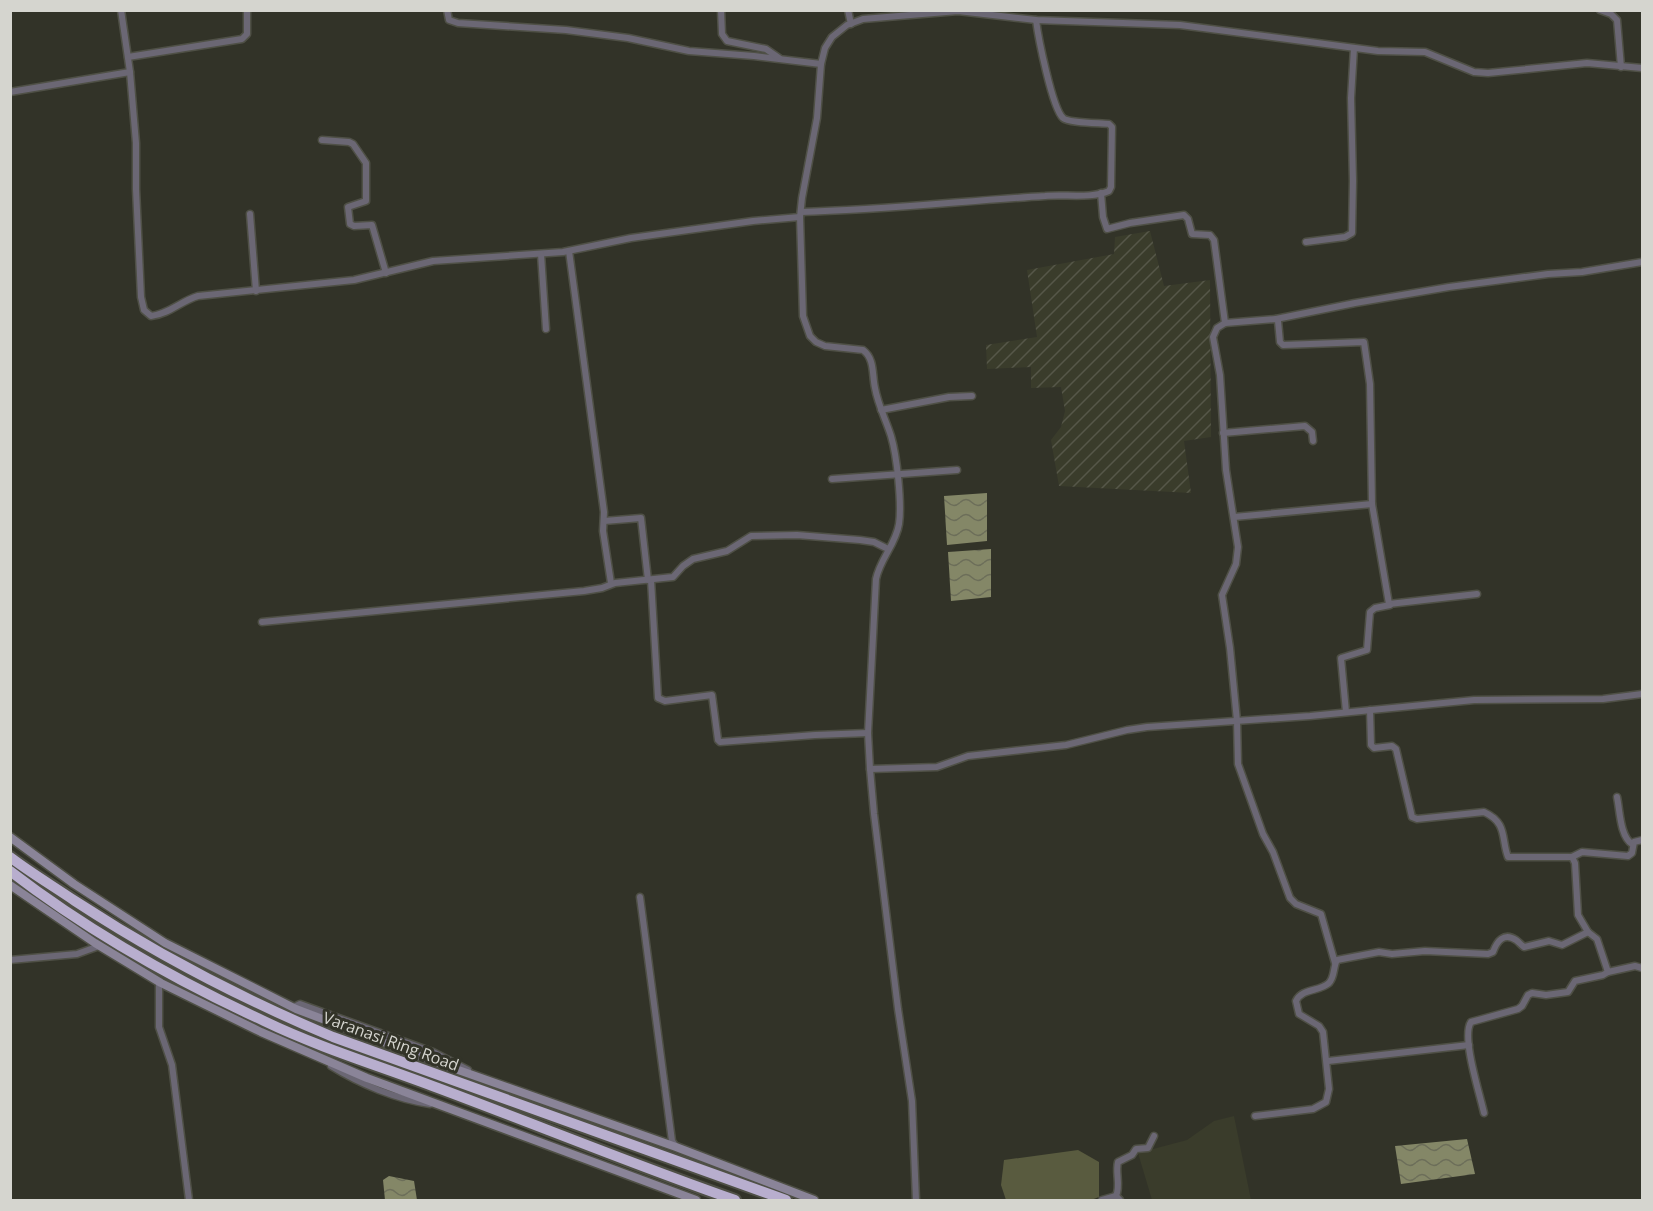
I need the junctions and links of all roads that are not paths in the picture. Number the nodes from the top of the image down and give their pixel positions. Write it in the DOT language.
graph roads {
  1 [pos="121,10"];
  2 [pos="247,10"];
  3 [pos="447,10"];
  4 [pos="721,10"];
  5 [pos="848,10"];
  6 [pos="1600,10"];
  7 [pos="1006,13"];
  8 [pos="1036,20"];
  9 [pos="851,24"];
  10 [pos="727,41"];
  11 [pos="1354,48"];
  12 [pos="723,54"];
  13 [pos="128,57"];
  14 [pos="779,58"];
  15 [pos="820,64"];
  16 [pos="1621,67"];
  17 [pos="1642,68"];
  18 [pos="130,72"];
  19 [pos="10,92"];
  20 [pos="321,140"];
  21 [pos="1101,194"];
  22 [pos="250,214"];
  23 [pos="800,214"];
  24 [pos="1306,242"];
  25 [pos="569,251"];
  26 [pos="542,254"];
  27 [pos="1642,262"];
  28 [pos="386,273"];
  29 [pos="256,291"];
  30 [pos="1276,319"];
  31 [pos="1225,323"];
  32 [pos="546,329"];
  33 [pos="972,396"];
  34 [pos="881,410"];
  35 [pos="1223,433"];
  36 [pos="1312,441"];
  37 [pos="957,470"];
  38 [pos="896,475"];
  39 [pos="832,479"];
  40 [pos="1372,504"];
  41 [pos="1234,517"];
  42 [pos="604,522"];
  43 [pos="888,549"];
  44 [pos="650,580"];
  45 [pos="611,583"];
  46 [pos="1477,594"];
  47 [pos="1390,605"];
  48 [pos="262,622"];
  49 [pos="1642,694"];
  50 [pos="1370,710"];
  51 [pos="1346,712"];
  52 [pos="1237,722"];
  53 [pos="868,734"];
  54 [pos="870,769"];
  55 [pos="1617,797"];
  56 [pos="10,837"];
  57 [pos="1642,840"];
  58 [pos="1632,844"];
  59 [pos="10,857"];
  60 [pos="1572,857"];
  61 [pos="10,871"];
  62 [pos="10,885"];
  63 [pos="640,897"];
  64 [pos="1588,932"];
  65 [pos="99,946"];
  66 [pos="10,960"];
  67 [pos="1335,963"];
  68 [pos="1642,968"];
  69 [pos="1608,972"];
  70 [pos="159,981"];
  71 [pos="1469,1045"];
  72 [pos="1328,1061"];
  73 [pos="1484,1113"];
  74 [pos="1255,1116"];
  75 [pos="1154,1136"];
  76 [pos="676,1147"];
  77 [pos="1118,1198"];
  78 [pos="189,1200"];
  79 [pos="696,1200"];
  80 [pos="735,1200"];
  81 [pos="786,1200"];
  82 [pos="814,1200"];
  83 [pos="916,1200"];
  84 [pos="1102,1200"];
  1 -- 13 [label="street"];
  2 -- 13 [label="street"];
  3 -- 12 [label="street"];
  4 -- 10 [label="street"];
  5 -- 9 [label="street"];
  6 -- 16 [label="street"];
  7 -- 8 [label="street"];
  7 -- 9 [label="street"];
  8 -- 11 [label="street"];
  8 -- 21 [label="street"];
  9 -- 15 [label="street"];
  10 -- 12 [label="street"];
  10 -- 14 [label="street"];
  11 -- 16 [label="street"];
  11 -- 24 [label="street"];
  12 -- 14 [label="street"];
  13 -- 18 [label="street"];
  14 -- 15 [label="street"];
  15 -- 23 [label="street"];
  16 -- 17 [label="street"];
  18 -- 19 [label="street"];
  18 -- 29 [label="street"];
  20 -- 28 [label="street"];
  21 -- 23 [label="street"];
  21 -- 31 [label="street"];
  22 -- 29 [label="street"];
  23 -- 25 [label="street"];
  23 -- 34 [label="street"];
  25 -- 26 [label="street"];
  25 -- 42 [label="street"];
  26 -- 28 [label="street"];
  26 -- 32 [label="street"];
  27 -- 30 [label="street"];
  28 -- 29 [label="street"];
  30 -- 31 [label="street"];
  30 -- 40 [label="street"];
  31 -- 35 [label="street"];
  33 -- 34 [label="street"];
  34 -- 38 [label="street"];
  35 -- 36 [label="street"];
  35 -- 41 [label="street"];
  37 -- 38 [label="street"];
  38 -- 39 [label="street"];
  38 -- 43 [label="street"];
  40 -- 41 [label="street"];
  40 -- 47 [label="street"];
  41 -- 52 [label="street"];
  42 -- 44 [label="street"];
  42 -- 45 [label="street"];
  43 -- 44 [label="street"];
  43 -- 53 [label="street"];
  44 -- 45 [label="street"];
  44 -- 53 [label="street"];
  45 -- 48 [label="street"];
  46 -- 47 [label="street"];
  47 -- 51 [label="street"];
  49 -- 50 [label="street"];
  50 -- 51 [label="street"];
  50 -- 60 [label="street"];
  51 -- 52 [label="street"];
  52 -- 54 [label="street"];
  52 -- 67 [label="street"];
  53 -- 54 [label="street"];
  54 -- 83 [label="street"];
  55 -- 58 [label="street"];
  56 -- 76 [label="street"];
  57 -- 58 [label="street"];
  58 -- 60 [label="street"];
  59 -- 81 [label="highway, Varanasi Ring Road"];
  60 -- 64 [label="street"];
  61 -- 80 [label="highway"];
  62 -- 65 [label="street"];
  63 -- 76 [label="street"];
  64 -- 67 [label="street"];
  64 -- 69 [label="street"];
  65 -- 66 [label="street"];
  65 -- 70 [label="street"];
  67 -- 72 [label="street"];
  68 -- 69 [label="street"];
  69 -- 71 [label="street"];
  70 -- 78 [label="street"];
  70 -- 79 [label="street"];
  71 -- 72 [label="street"];
  71 -- 73 [label="street"];
  72 -- 74 [label="street"];
  75 -- 77 [label="street"];
  76 -- 82 [label="street"];
  77 -- 84 [label="street"];
}
